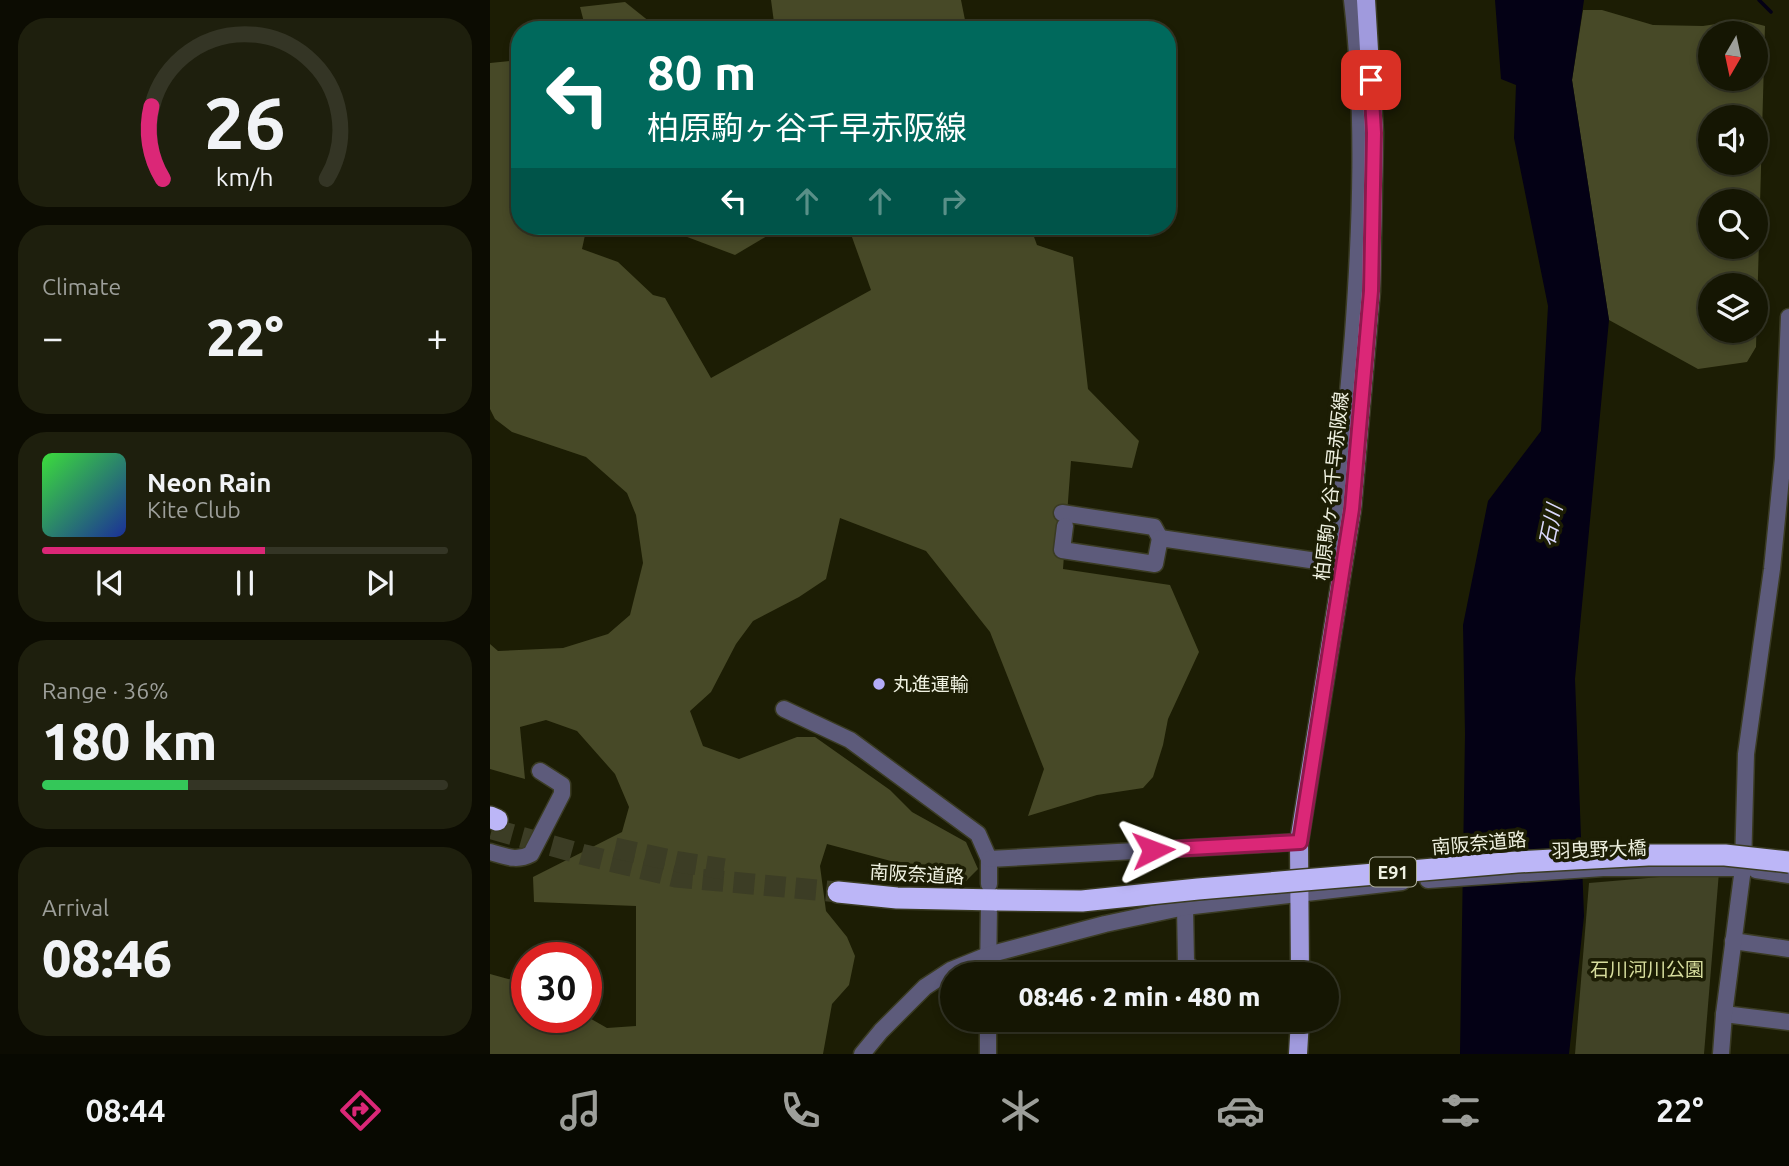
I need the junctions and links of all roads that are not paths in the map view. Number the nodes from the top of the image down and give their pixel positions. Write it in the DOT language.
graph roads {
  1 [pos="1352,0"];
  2 [pos="1366,0"];
  3 [pos="1789,317"];
  4 [pos="1160,538"];
  5 [pos="1345,559"];
  6 [pos="1772,569"];
  7 [pos="1789,571"];
  8 [pos="784,709"];
  9 [pos="540,771"];
  10 [pos="1300,842"];
  11 [pos="490,852"];
  12 [pos="1789,854"];
  13 [pos="989,859"];
  14 [pos="1789,862"];
  15 [pos="1743,868"];
  16 [pos="1789,868"];
  17 [pos="1789,875"];
  18 [pos="839,887"];
  19 [pos="1308,893"];
  20 [pos="993,895"];
  21 [pos="1185,907"];
  22 [pos="1733,941"];
  23 [pos="1789,949"];
  24 [pos="988,955"];
  25 [pos="988,962"];
  26 [pos="1186,962"];
  27 [pos="1301,962"];
  28 [pos="1724,1014"];
  29 [pos="1789,1022"];
  30 [pos="988,1032"];
  31 [pos="1299,1032"];
  32 [pos="862,1054"];
  33 [pos="988,1054"];
  34 [pos="1298,1054"];
  35 [pos="1721,1054"];
  1 -- 5 [label="street"];
  2 -- 5 [label="main road, 柏原駒ヶ谷千早赤阪線"];
  3 -- 6 [label="street"];
  4 -- 4 [label="street"];
  4 -- 5 [label="street"];
  5 -- 10 [label="main road, 柏原駒ヶ谷千早赤阪線"];
  6 -- 7 [label="street"];
  6 -- 15 [label="street"];
  8 -- 13 [label="street"];
  9 -- 11 [label="street"];
  10 -- 13 [label="street"];
  10 -- 19 [label="main road, 柏原駒ヶ谷千早赤阪線"];
  12 -- 20 [label="highway, 南阪奈道路 / E91"];
  13 -- 20 [label="street"];
  14 -- 20 [label="highway, 南阪奈道路 / E91, bridge"];
  15 -- 16 [label="street"];
  15 -- 17 [label="street"];
  15 -- 19 [label="street, 羽曳野大橋"];
  15 -- 22 [label="street"];
  18 -- 20 [label="highway, 南阪奈道路 / E91"];
  19 -- 21 [label="street, 羽曳野大橋"];
  19 -- 27 [label="main road, 柏原駒ヶ谷千早赤阪線"];
  20 -- 24 [label="street"];
  21 -- 24 [label="street, 羽曳野大橋"];
  21 -- 26 [label="street"];
  22 -- 23 [label="street"];
  22 -- 28 [label="street"];
  24 -- 25 [label="street"];
  24 -- 32 [label="street, 羽曳野大橋"];
  28 -- 29 [label="street"];
  28 -- 35 [label="street"];
  30 -- 33 [label="street"];
  31 -- 34 [label="main road"];
}
